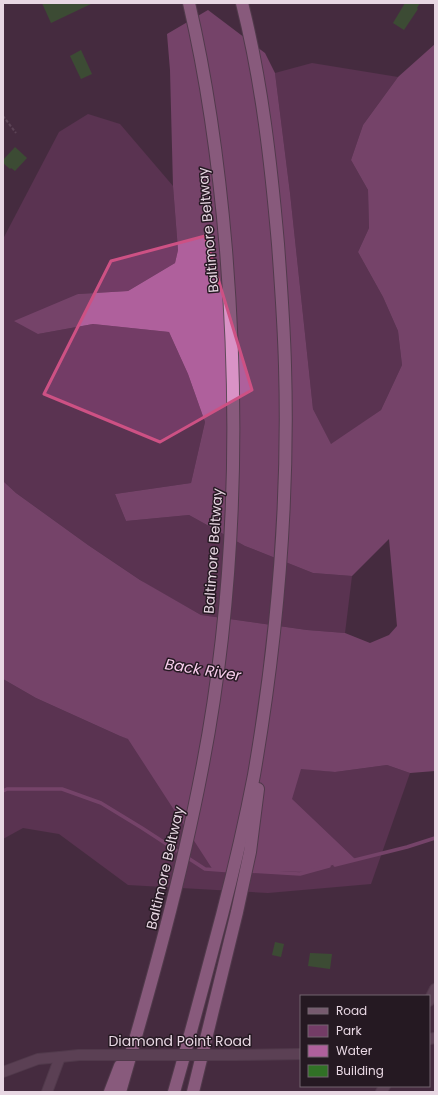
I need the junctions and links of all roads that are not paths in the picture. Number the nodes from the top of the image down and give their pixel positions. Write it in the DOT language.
graph roads {
  1 [pos="189,3"];
  2 [pos="242,3"];
  3 [pos="265,706"];
  4 [pos="435,989"];
  5 [pos="430,999"];
  6 [pos="146,1004"];
  7 [pos="300,1054"];
  8 [pos="60,1057"];
  9 [pos="3,1072"];
  10 [pos="47,1092"];
  11 [pos="110,1092"];
  12 [pos="120,1092"];
  13 [pos="174,1092"];
  14 [pos="193,1092"];
  1 -- 6 [label="highway, Baltimore Beltway"];
  2 -- 3 [label="highway"];
  3 -- 13 [label="highway"];
  3 -- 14 [label="highway"];
  4 -- 5 [label="street"];
  6 -- 11 [label="highway"];
  6 -- 12 [label="highway, Baltimore Beltway"];
  7 -- 8 [label="street, Diamond Point Road, bridge"];
  8 -- 9 [label="street, Diamond Point Road"];
  8 -- 10 [label="street"];
}
